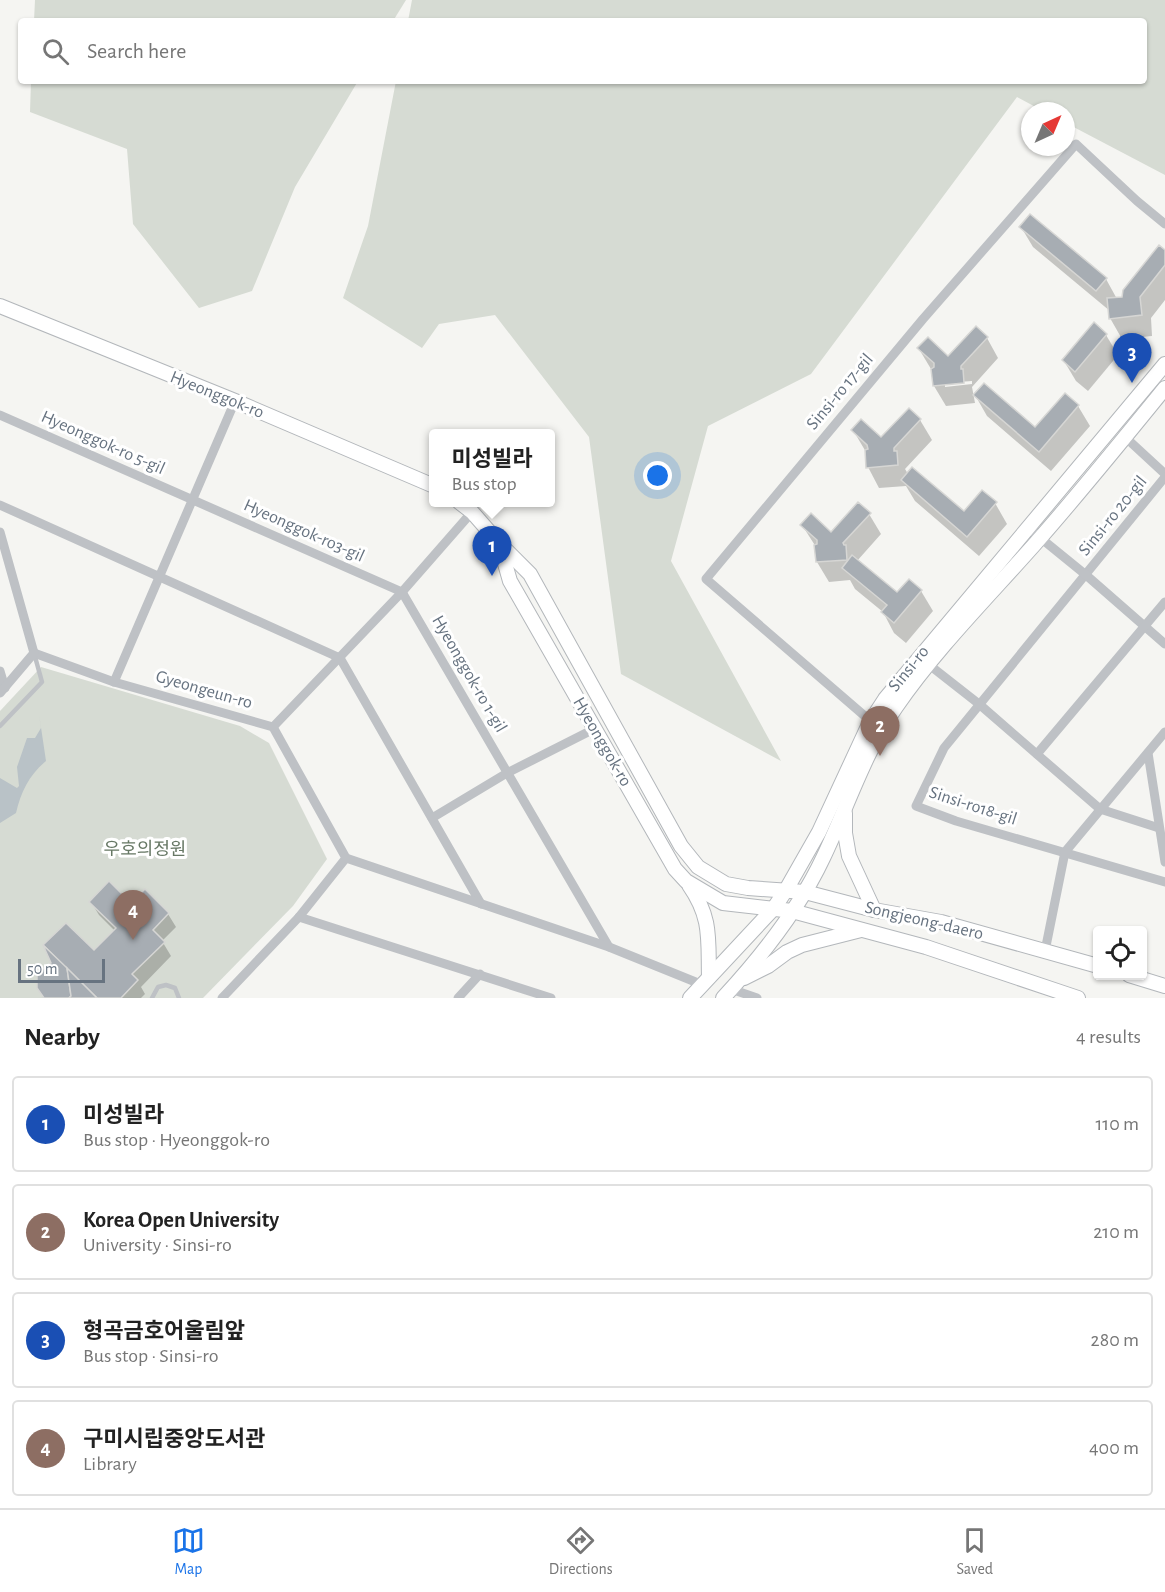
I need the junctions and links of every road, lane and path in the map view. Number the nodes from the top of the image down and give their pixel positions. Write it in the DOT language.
graph roads {
  1 [pos="1165,224"];
  2 [pos="0,306"];
  3 [pos="1165,364"];
  4 [pos="1165,388"];
  5 [pos="235,401"];
  6 [pos="0,415"];
  7 [pos="1125,436"];
  8 [pos="1165,476"];
  9 [pos="429,484"];
  10 [pos="193,500"];
  11 [pos="0,505"];
  12 [pos="466,507"];
  13 [pos="472,512"];
  14 [pos="1027,527"];
  15 [pos="0,532"];
  16 [pos="1040,538"];
  17 [pos="500,544"];
  18 [pos="1086,575"];
  19 [pos="159,577"];
  20 [pos="402,592"];
  21 [pos="1165,602"];
  22 [pos="1145,626"];
  23 [pos="1165,644"];
  24 [pos="34,653"];
  25 [pos="340,658"];
  26 [pos="928,664"];
  27 [pos="0,671"];
  28 [pos="114,682"];
  29 [pos="2,690"];
  30 [pos="979,704"];
  31 [pos="0,726"];
  32 [pos="876,726"];
  33 [pos="273,727"];
  34 [pos="594,729"];
  35 [pos="1165,732"];
  36 [pos="1148,753"];
  37 [pos="1037,754"];
  38 [pos="507,773"];
  39 [pos="845,806"];
  40 [pos="1100,809"];
  41 [pos="432,819"];
  42 [pos="1159,828"];
  43 [pos="1065,852"];
  44 [pos="346,858"];
  45 [pos="1165,862"];
  46 [pos="686,881"];
  47 [pos="1165,882"];
  48 [pos="748,888"];
  49 [pos="786,890"];
  50 [pos="805,892"];
  51 [pos="481,904"];
  52 [pos="741,905"];
  53 [pos="774,908"];
  54 [pos="874,910"];
  55 [pos="792,911"];
  56 [pos="299,916"];
  57 [pos="862,930"];
  58 [pos="609,948"];
  59 [pos="1045,951"];
  60 [pos="1093,965"];
  61 [pos="480,974"];
  62 [pos="1145,980"];
  63 [pos="706,981"];
  64 [pos="1165,986"];
  65 [pos="731,989"];
  66 [pos="152,998"];
  67 [pos="179,998"];
  68 [pos="222,998"];
  69 [pos="458,998"];
  70 [pos="551,998"];
  71 [pos="690,998"];
  72 [pos="758,998"];
  73 [pos="1078,998"];
  1 -- 32 [label="street, Sinsi-ro 17-gil"];
  2 -- 5 [label="street, Hyeonggok-ro"];
  3 -- 14 [label="street, Sinsi-ro"];
  4 -- 7 [label="street, Sinsi-ro"];
  5 -- 9 [label="street, Hyeonggok-ro"];
  5 -- 10 [label="street"];
  6 -- 10 [label="street, Hyeonggok-ro 5-gil"];
  7 -- 8 [label="street"];
  7 -- 16 [label="street, Sinsi-ro"];
  8 -- 18 [label="street, Sinsi-ro 20-gil"];
  10 -- 19 [label="street"];
  10 -- 20 [label="street, Hyeonggok-ro3-gil"];
  11 -- 19 [label="street"];
  12 -- 13 [label="street, Hyeonggok-ro"];
  13 -- 17 [label="street, Hyeonggok-ro"];
  13 -- 20 [label="street"];
  14 -- 16 [label="street, Sinsi-ro 20-gil"];
  14 -- 32 [label="street, Sinsi-ro"];
  15 -- 24 [label="street"];
  16 -- 18 [label="street, Sinsi-ro 20-gil"];
  16 -- 26 [label="street, Sinsi-ro"];
  17 -- 34 [label="street, Hyeonggok-ro"];
  17 -- 48 [label="street, Hyeonggok-ro"];
  18 -- 22 [label="street, Sinsi-ro 20-gil"];
  18 -- 30 [label="street, Sinsi-ro18-gil"];
  19 -- 25 [label="street"];
  19 -- 28 [label="street"];
  20 -- 25 [label="street"];
  20 -- 38 [label="street, Hyeonggok-ro 1-gil"];
  21 -- 22 [label="street"];
  22 -- 23 [label="street, Sinsi-ro 20-gil"];
  22 -- 37 [label="street"];
  24 -- 28 [label="street, Gyeongeun-ro"];
  24 -- 29 [label="street"];
  24 -- 31 [label="lane"];
  25 -- 33 [label="street"];
  25 -- 41 [label="street"];
  26 -- 30 [label="street"];
  26 -- 32 [label="street, Sinsi-ro"];
  27 -- 29 [label="street"];
  28 -- 33 [label="street, Gyeongeun-ro"];
  30 -- 37 [label="street"];
  30 -- 43 [label="street, Sinsi-ro18-gil"];
  32 -- 39 [label="street, Sinsi-ro"];
  32 -- 49 [label="street, Sinsi-ro"];
  33 -- 44 [label="street"];
  34 -- 38 [label="street"];
  34 -- 46 [label="street, Hyeonggok-ro"];
  35 -- 36 [label="street"];
  36 -- 40 [label="street"];
  36 -- 42 [label="street"];
  37 -- 40 [label="street"];
  38 -- 41 [label="street"];
  38 -- 58 [label="street"];
  39 -- 50 [label="street, Sinsi-ro"];
  39 -- 54 [label="street"];
  40 -- 42 [label="street"];
  40 -- 43 [label="street"];
  41 -- 51 [label="street"];
  42 -- 45 [label="street"];
  43 -- 47 [label="street"];
  43 -- 59 [label="street"];
  44 -- 51 [label="street"];
  44 -- 56 [label="street"];
  46 -- 52 [label="street, Hyeonggok-ro"];
  46 -- 63 [label="street"];
  48 -- 49 [label="street, Songjeong-daero"];
  49 -- 50 [label="street, Songjeong-daero"];
  49 -- 53 [label="street, Sinsi-ro"];
  50 -- 54 [label="street, Songjeong-daero"];
  50 -- 55 [label="street, Sinsi-ro"];
  51 -- 58 [label="street"];
  52 -- 53 [label="street, Songjeong-daero"];
  53 -- 55 [label="street, Songjeong-daero"];
  53 -- 63 [label="street, Sinsi-ro"];
  54 -- 59 [label="street, Songjeong-daero"];
  55 -- 57 [label="street, Songjeong-daero"];
  55 -- 65 [label="street, Sinsi-ro"];
  56 -- 61 [label="street"];
  56 -- 68 [label="street"];
  57 -- 65 [label="street"];
  57 -- 73 [label="street, Songjeong-daero"];
  58 -- 63 [label="street"];
  59 -- 60 [label="street, Songjeong-daero"];
  61 -- 69 [label="street"];
  61 -- 70 [label="street"];
  62 -- 64 [label="street"];
  63 -- 71 [label="street, Sinsi-ro"];
  65 -- 72 [label="street"];
  66 -- 67 [label="lane"];
}
